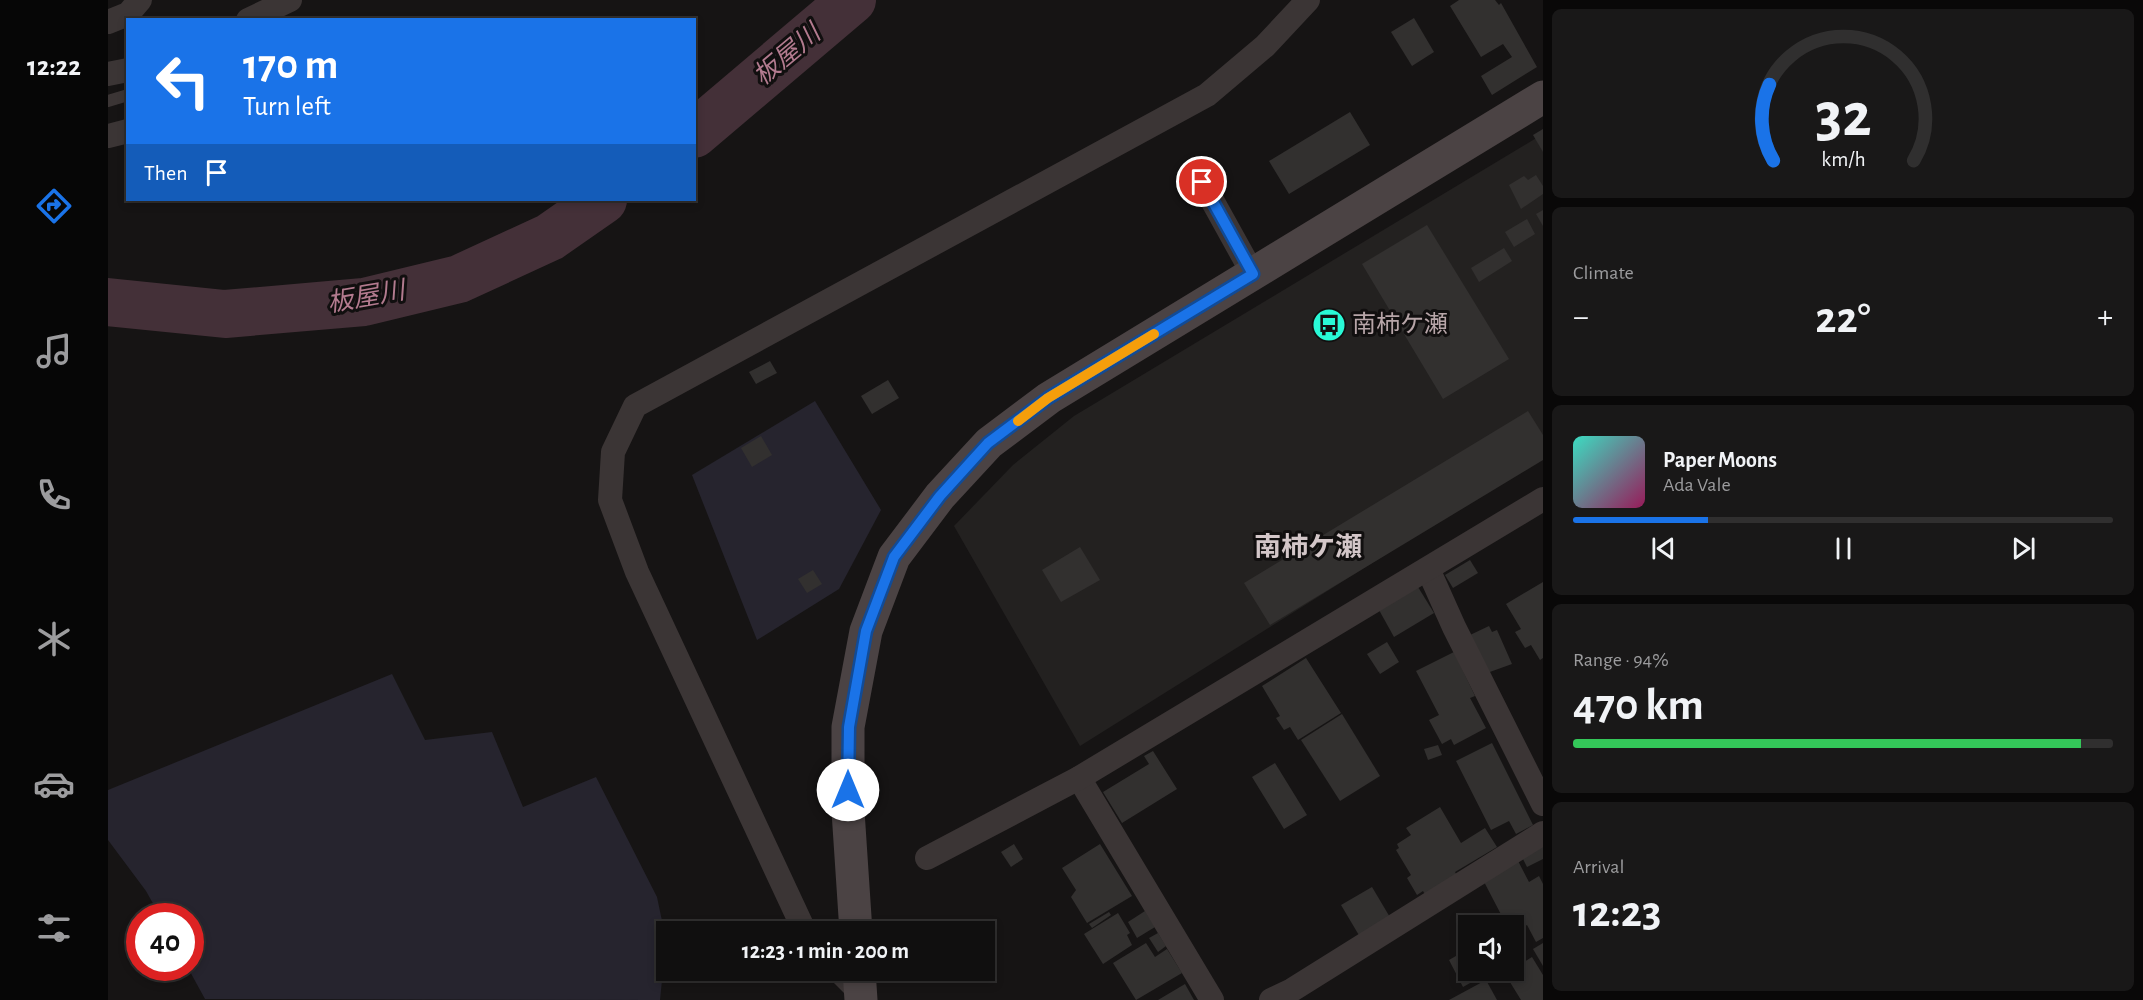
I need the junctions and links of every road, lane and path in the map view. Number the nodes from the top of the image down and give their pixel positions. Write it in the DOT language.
graph roads {
  1 [pos="140,0"];
  2 [pos="290,0"];
  3 [pos="1308,0"];
  4 [pos="252,18"];
  5 [pos="108,22"];
  6 [pos="126,70"];
  7 [pos="108,74"];
  8 [pos="126,95"];
  9 [pos="1543,97"];
  10 [pos="108,101"];
  11 [pos="126,132"];
  12 [pos="108,136"];
  13 [pos="1202,182"];
  14 [pos="1253,274"];
  15 [pos="1543,499"];
  16 [pos="1428,569"];
  17 [pos="1079,778"];
  18 [pos="1543,804"];
  19 [pos="1543,833"];
  20 [pos="927,858"];
  21 [pos="800,921"];
  22 [pos="855,921"];
  23 [pos="1212,1000"];
  24 [pos="1271,1000"];
  1 -- 5 [label="street"];
  2 -- 4 [label="street"];
  3 -- 21 [label="street"];
  6 -- 7 [label="street"];
  8 -- 10 [label="lane"];
  9 -- 14 [label="street"];
  11 -- 12 [label="street"];
  13 -- 14 [label="street"];
  14 -- 22 [label="street"];
  15 -- 16 [label="street"];
  16 -- 17 [label="street"];
  16 -- 18 [label="street"];
  17 -- 20 [label="street"];
  17 -- 23 [label="street"];
  19 -- 24 [label="street"];
}
